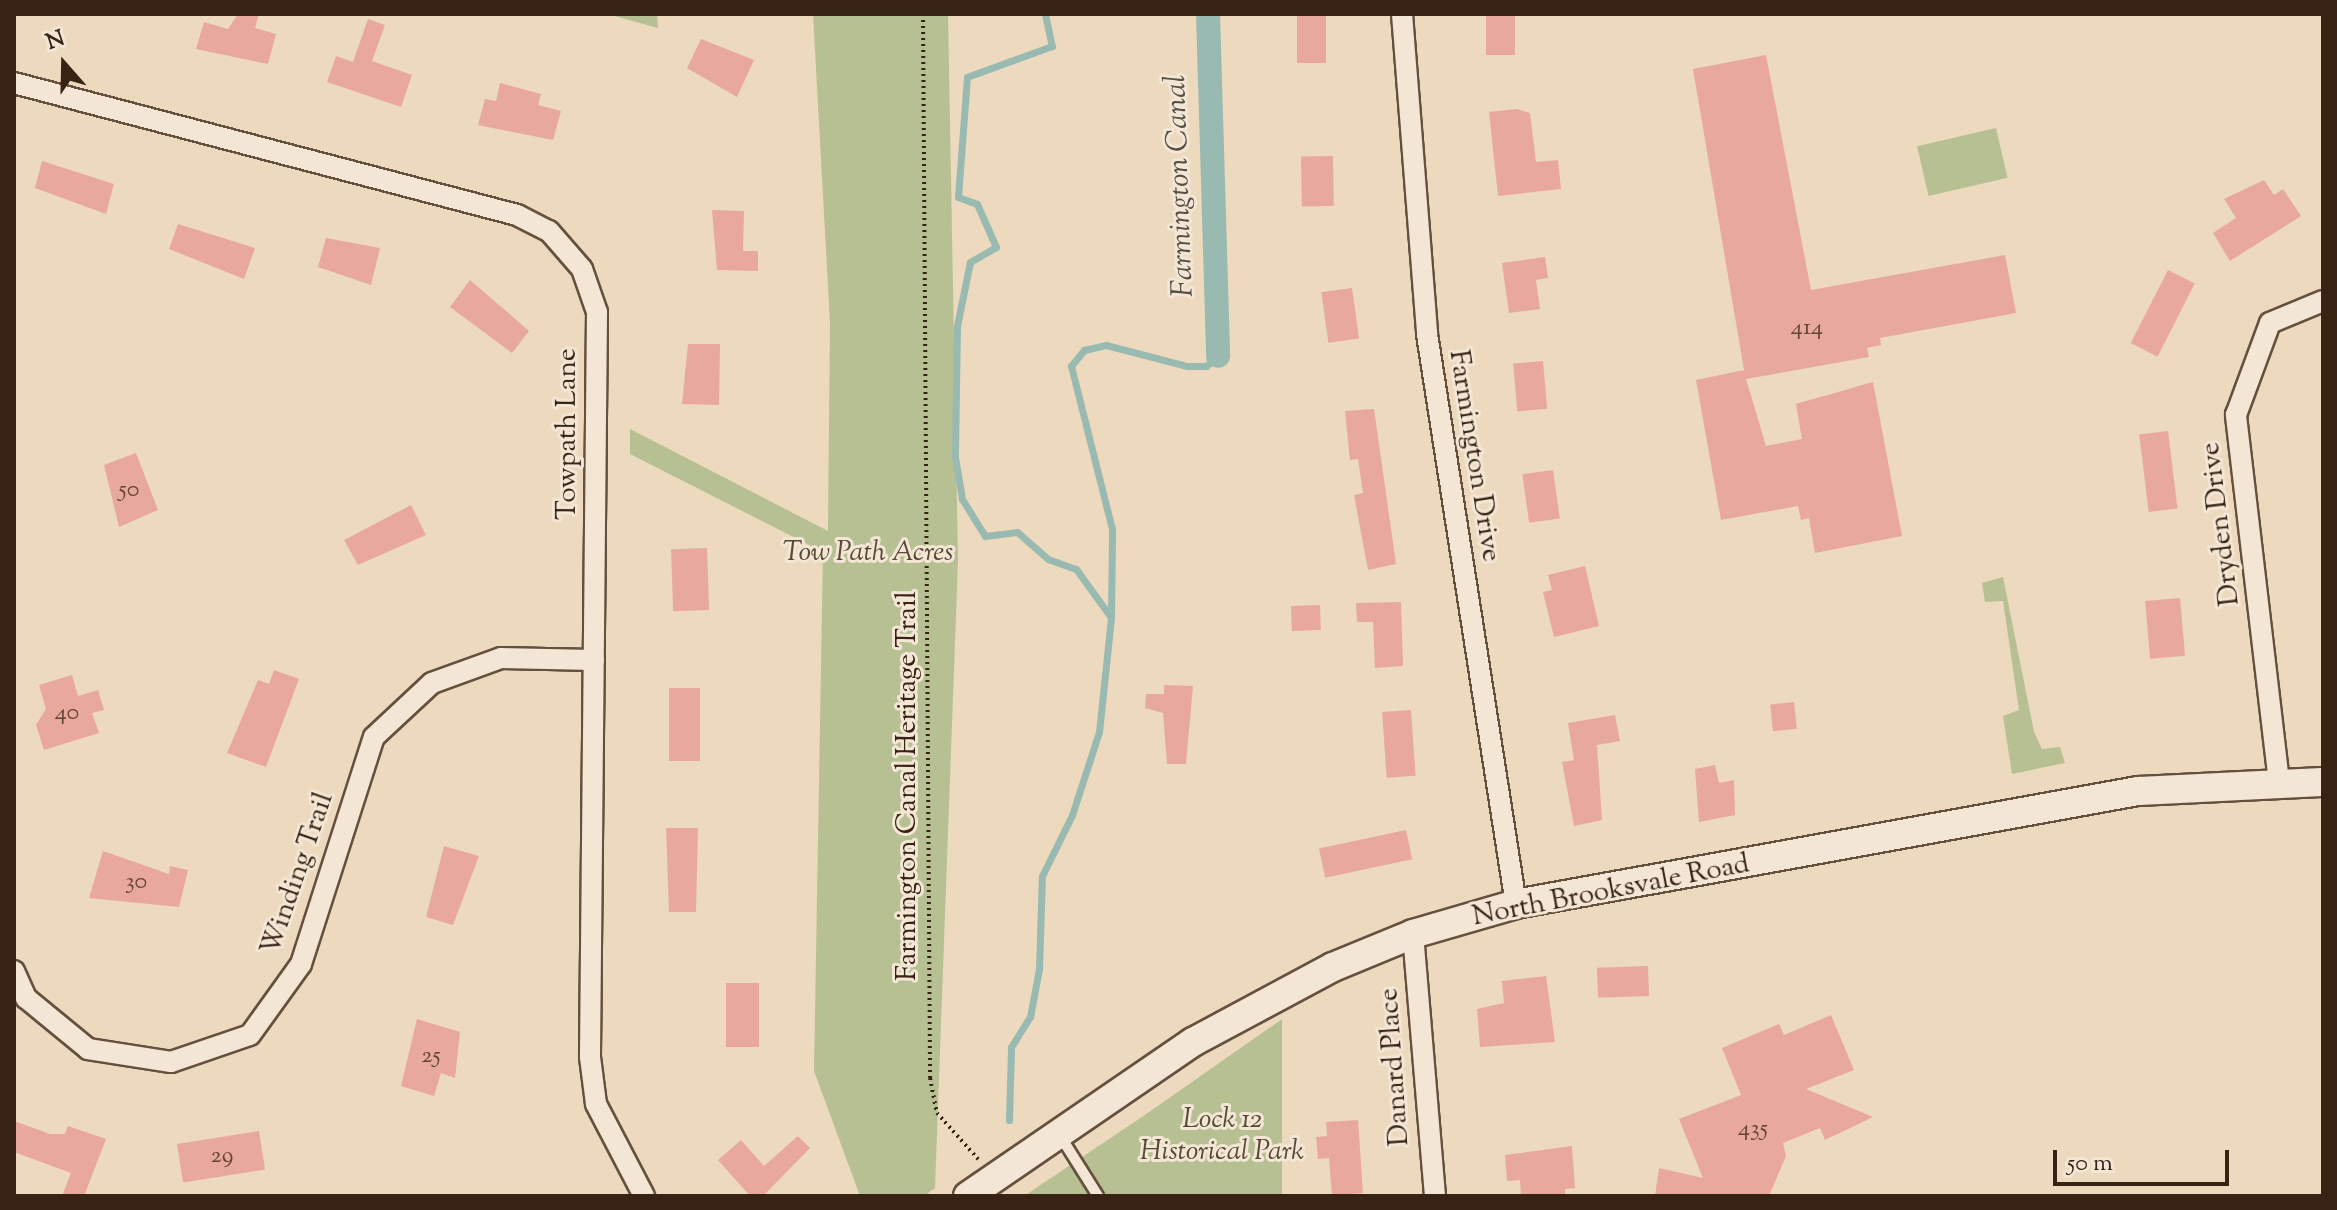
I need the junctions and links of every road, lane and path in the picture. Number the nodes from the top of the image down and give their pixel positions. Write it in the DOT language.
graph roads {
  1 [pos="923,14"];
  2 [pos="1402,14"];
  3 [pos="14,83"];
  4 [pos="2323,301"];
  5 [pos="594,660"];
  6 [pos="2279,782"];
  7 [pos="2323,782"];
  8 [pos="1516,904"];
  9 [pos="1413,934"];
  10 [pos="14,971"];
  11 [pos="1058,1132"];
  12 [pos="995,1177"];
  13 [pos="644,1196"];
  14 [pos="968,1196"];
  15 [pos="1098,1196"];
  16 [pos="1435,1196"];
  1 -- 12 [label="path, Farmington Canal Heritage Trail"];
  2 -- 8 [label="street, Farmington Drive"];
  3 -- 5 [label="street, Towpath Lane"];
  4 -- 6 [label="street, Dryden Drive"];
  5 -- 10 [label="street, Winding Trail"];
  5 -- 13 [label="street, Towpath Lane"];
  6 -- 7 [label="main road, North Brooksvale Road"];
  6 -- 8 [label="main road, North Brooksvale Road"];
  8 -- 9 [label="main road, North Brooksvale Road"];
  9 -- 11 [label="main road, North Brooksvale Road"];
  9 -- 16 [label="street, Danard Place"];
  11 -- 12 [label="main road, North Brooksvale Road"];
  11 -- 15 [label="lane"];
  12 -- 14 [label="main road, North Brooksvale Road"];
}
